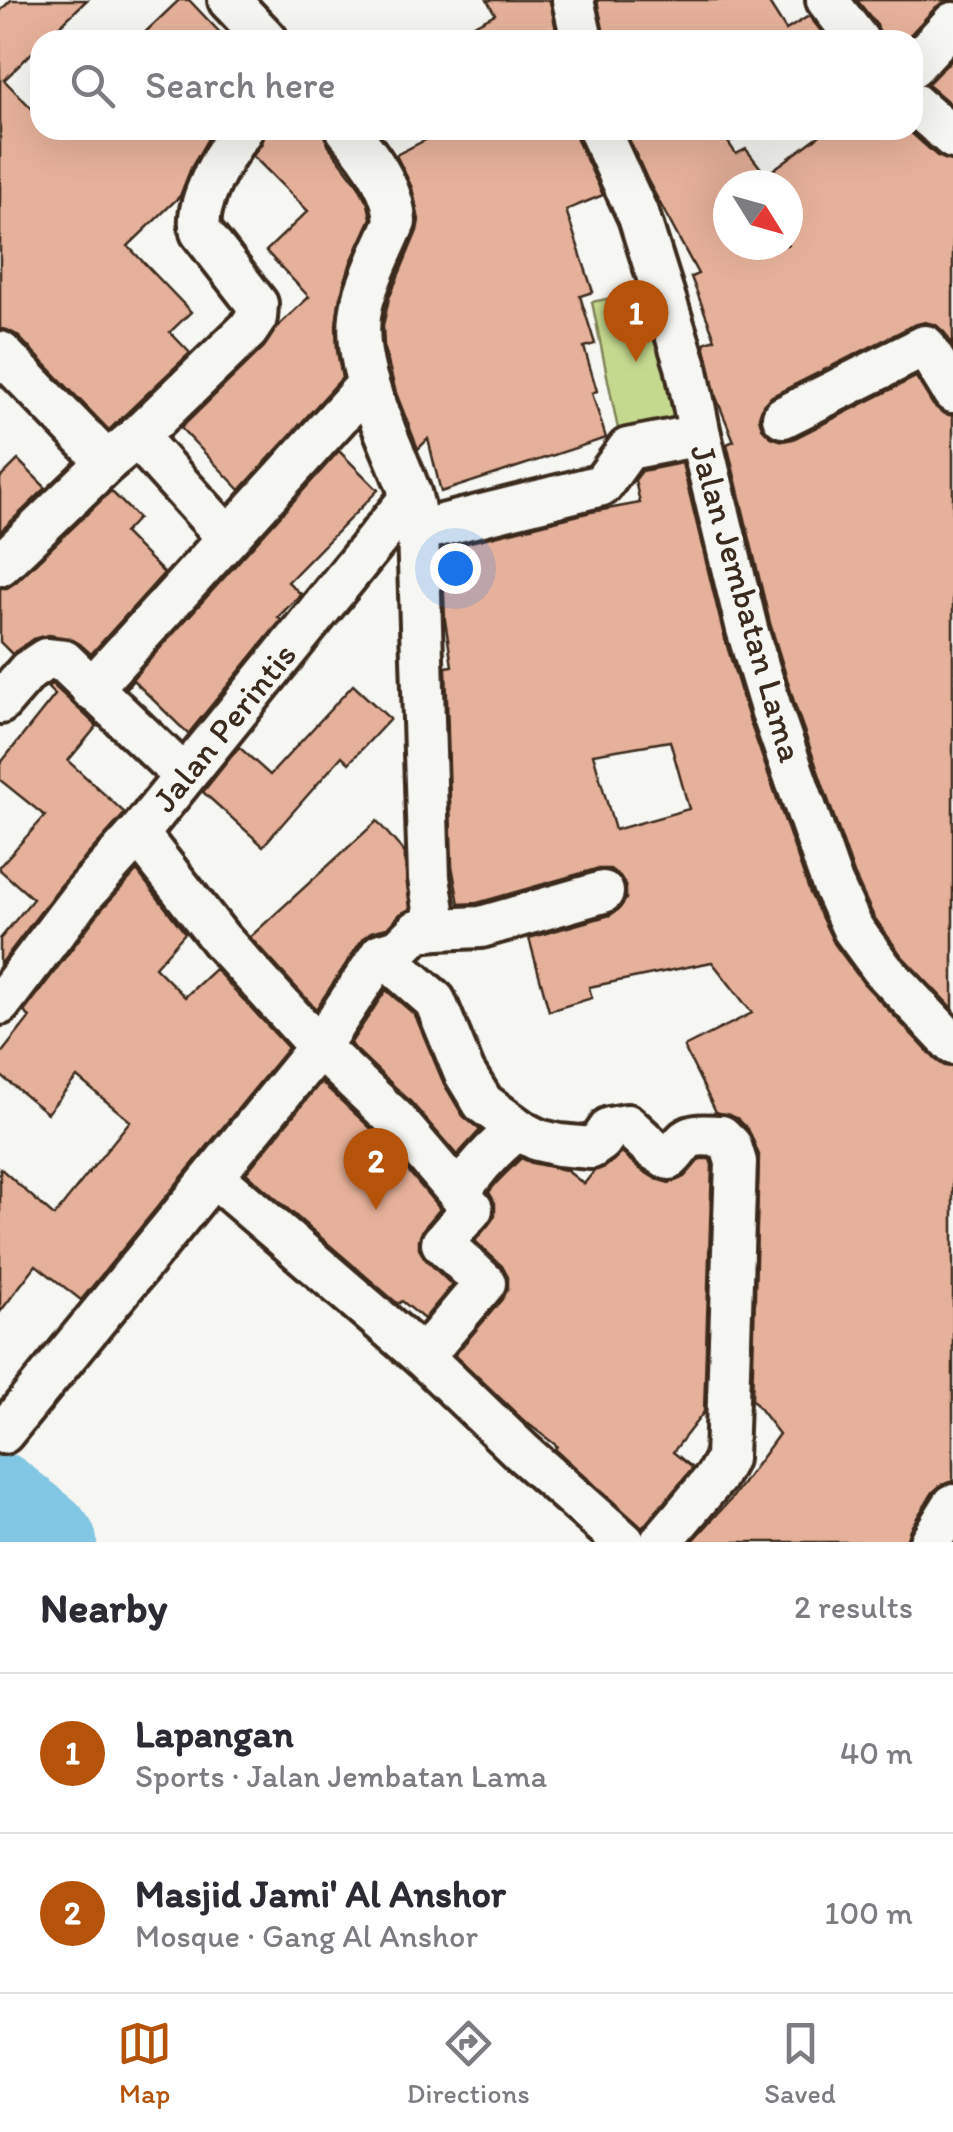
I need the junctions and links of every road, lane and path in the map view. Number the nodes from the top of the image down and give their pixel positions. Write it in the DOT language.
graph roads {
  1 [pos="228,0"];
  2 [pos="573,0"];
  3 [pos="826,0"];
  4 [pos="953,23"];
  5 [pos="256,30"];
  6 [pos="580,30"];
  7 [pos="850,30"];
  8 [pos="923,55"];
  9 [pos="923,112"];
  10 [pos="953,138"];
  11 [pos="236,140"];
  12 [pos="355,140"];
  13 [pos="603,140"];
  14 [pos="0,352"];
  15 [pos="368,384"];
  16 [pos="953,392"];
  17 [pos="784,418"];
  18 [pos="700,434"];
  19 [pos="122,450"];
  20 [pos="415,514"];
  21 [pos="228,538"];
  22 [pos="0,565"];
  23 [pos="91,689"];
  24 [pos="0,703"];
  25 [pos="184,776"];
  26 [pos="138,834"];
  27 [pos="603,892"];
  28 [pos="438,929"];
  29 [pos="381,954"];
  30 [pos="0,1004"];
  31 [pos="953,1044"];
  32 [pos="319,1046"];
  33 [pos="518,1128"];
  34 [pos="214,1176"];
  35 [pos="459,1194"];
  36 [pos="423,1357"];
  37 [pos="0,1430"];
  38 [pos="953,1506"];
  39 [pos="624,1542"];
  40 [pos="661,1542"];
  41 [pos="930,1542"];
  1 -- 5 [label="street"];
  2 -- 6 [label="street"];
  3 -- 7 [label="street"];
  4 -- 8 [label="street"];
  9 -- 10 [label="street"];
  11 -- 19 [label="street"];
  12 -- 15 [label="street"];
  13 -- 18 [label="street, Jalan Jembatan Lama"];
  14 -- 19 [label="street"];
  15 -- 20 [label="street"];
  15 -- 21 [label="street"];
  16 -- 17 [label="street"];
  18 -- 20 [label="street"];
  18 -- 31 [label="street, Jalan Jembatan Lama"];
  19 -- 21 [label="street"];
  19 -- 22 [label="street"];
  20 -- 25 [label="street, Jalan Perintis"];
  20 -- 28 [label="street"];
  21 -- 23 [label="street"];
  23 -- 24 [label="street"];
  23 -- 25 [label="street"];
  25 -- 26 [label="street, Jalan Perintis"];
  26 -- 30 [label="street"];
  26 -- 32 [label="street, Jalan Perintis"];
  27 -- 28 [label="street"];
  28 -- 29 [label="street"];
  29 -- 32 [label="street"];
  29 -- 33 [label="street"];
  32 -- 34 [label="street"];
  32 -- 35 [label="street, Jalan Perintis"];
  33 -- 35 [label="street"];
  33 -- 40 [label="street"];
  34 -- 36 [label="street"];
  34 -- 37 [label="street"];
  35 -- 36 [label="street"];
  36 -- 39 [label="street"];
  38 -- 41 [label="street"];
}
